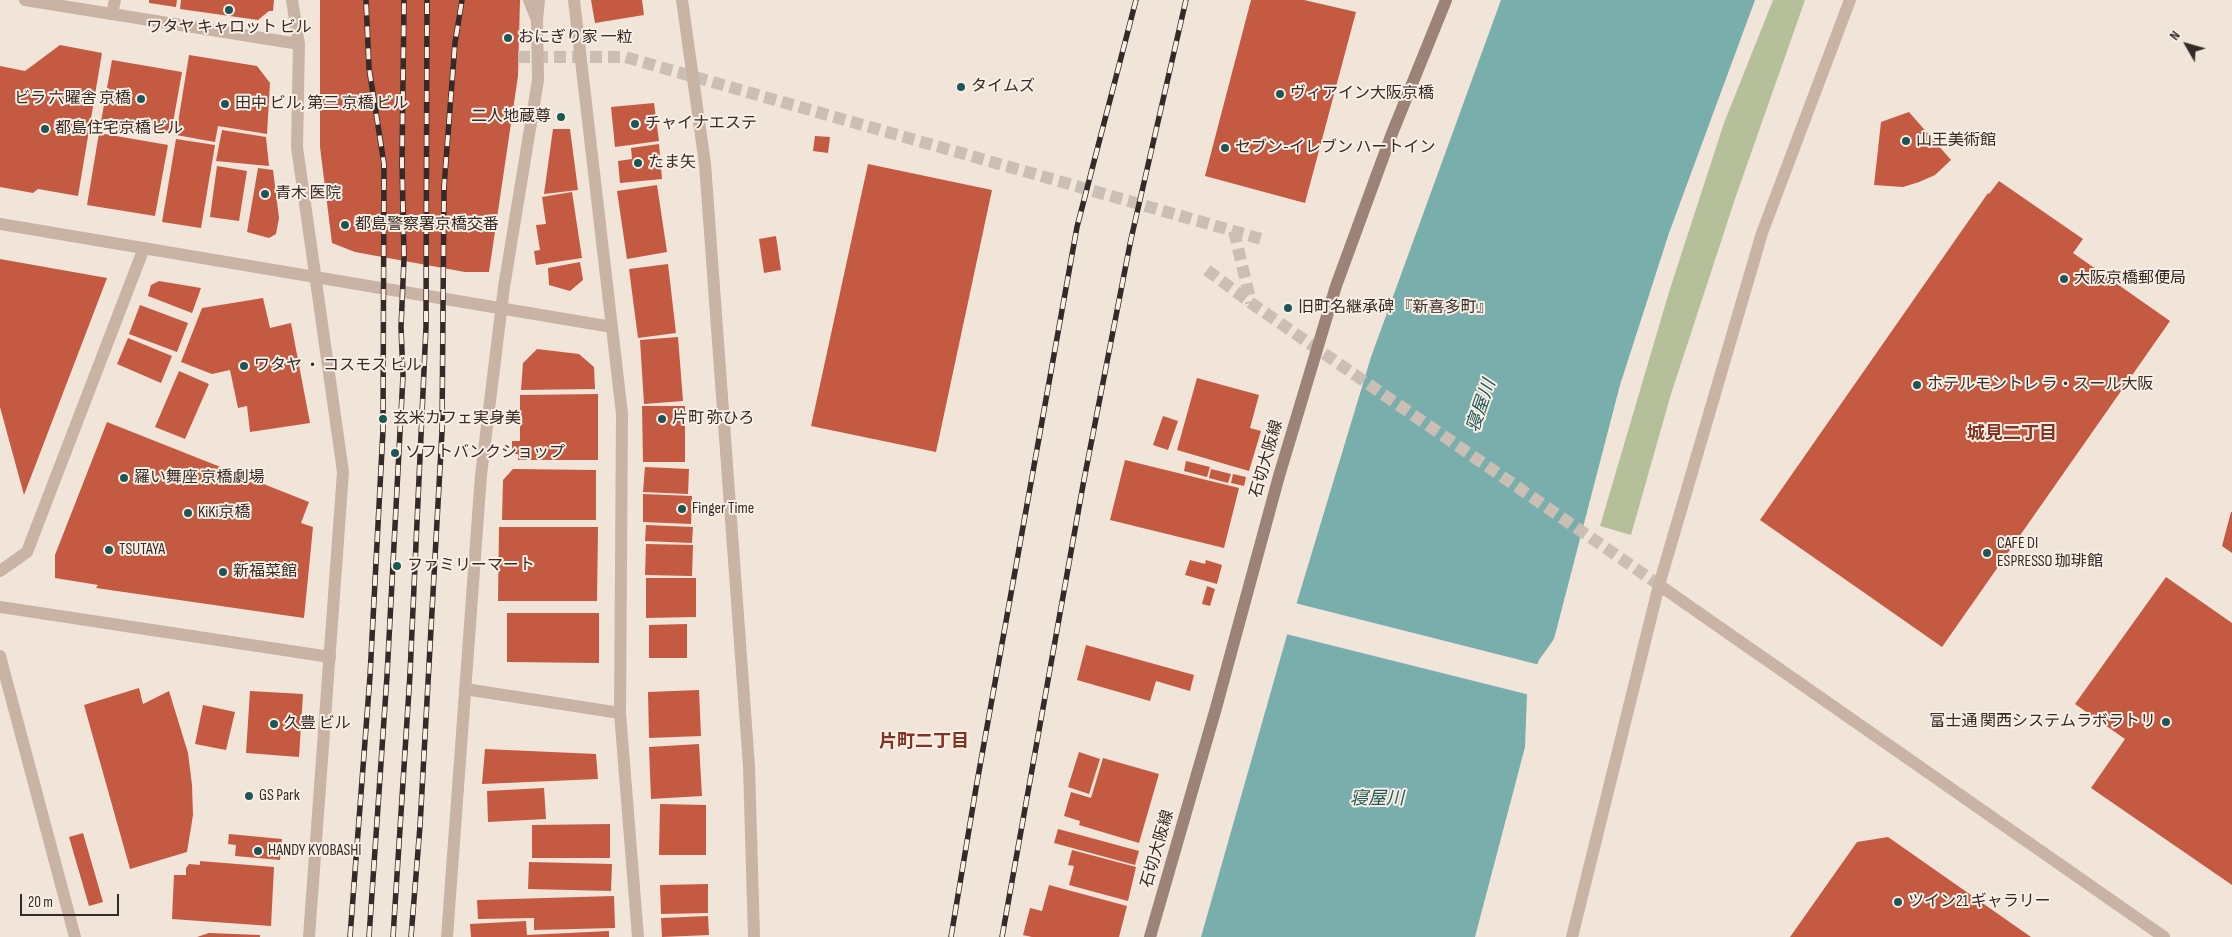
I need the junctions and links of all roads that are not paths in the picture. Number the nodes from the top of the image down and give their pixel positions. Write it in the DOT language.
graph roads {
  1 [pos="25,0"];
  2 [pos="115,0"];
  3 [pos="292,0"];
  4 [pos="529,0"];
  5 [pos="539,0"];
  6 [pos="574,0"];
  7 [pos="682,0"];
  8 [pos="1446,0"];
  9 [pos="1850,0"];
  10 [pos="112,14"];
  11 [pos="537,20"];
  12 [pos="299,44"];
  13 [pos="0,224"];
  14 [pos="144,248"];
  15 [pos="315,277"];
  16 [pos="501,309"];
  17 [pos="612,327"];
  18 [pos="0,571"];
  19 [pos="1659,585"];
  20 [pos="0,607"];
  21 [pos="0,656"];
  22 [pos="330,656"];
  23 [pos="465,689"];
  24 [pos="620,713"];
  25 [pos="75,937"];
  26 [pos="309,937"];
  27 [pos="447,937"];
  28 [pos="638,937"];
  29 [pos="754,937"];
  30 [pos="1150,937"];
  31 [pos="1572,937"];
  32 [pos="2164,937"];
  1 -- 10 [label="street"];
  2 -- 10 [label="street"];
  3 -- 12 [label="street"];
  4 -- 11 [label="street"];
  5 -- 11 [label="street"];
  6 -- 17 [label="street"];
  7 -- 29 [label="street"];
  8 -- 30 [label="main road, 石切大阪線"];
  9 -- 19 [label="street"];
  10 -- 12 [label="street"];
  11 -- 16 [label="street"];
  12 -- 15 [label="street"];
  13 -- 14 [label="street"];
  14 -- 15 [label="street"];
  14 -- 18 [label="street"];
  15 -- 16 [label="street"];
  15 -- 22 [label="street"];
  16 -- 17 [label="street"];
  16 -- 23 [label="street"];
  17 -- 24 [label="street"];
  19 -- 31 [label="street"];
  19 -- 32 [label="street"];
  20 -- 22 [label="street"];
  21 -- 25 [label="street"];
  22 -- 26 [label="street"];
  23 -- 24 [label="street"];
  23 -- 27 [label="street"];
  24 -- 28 [label="street"];
}
